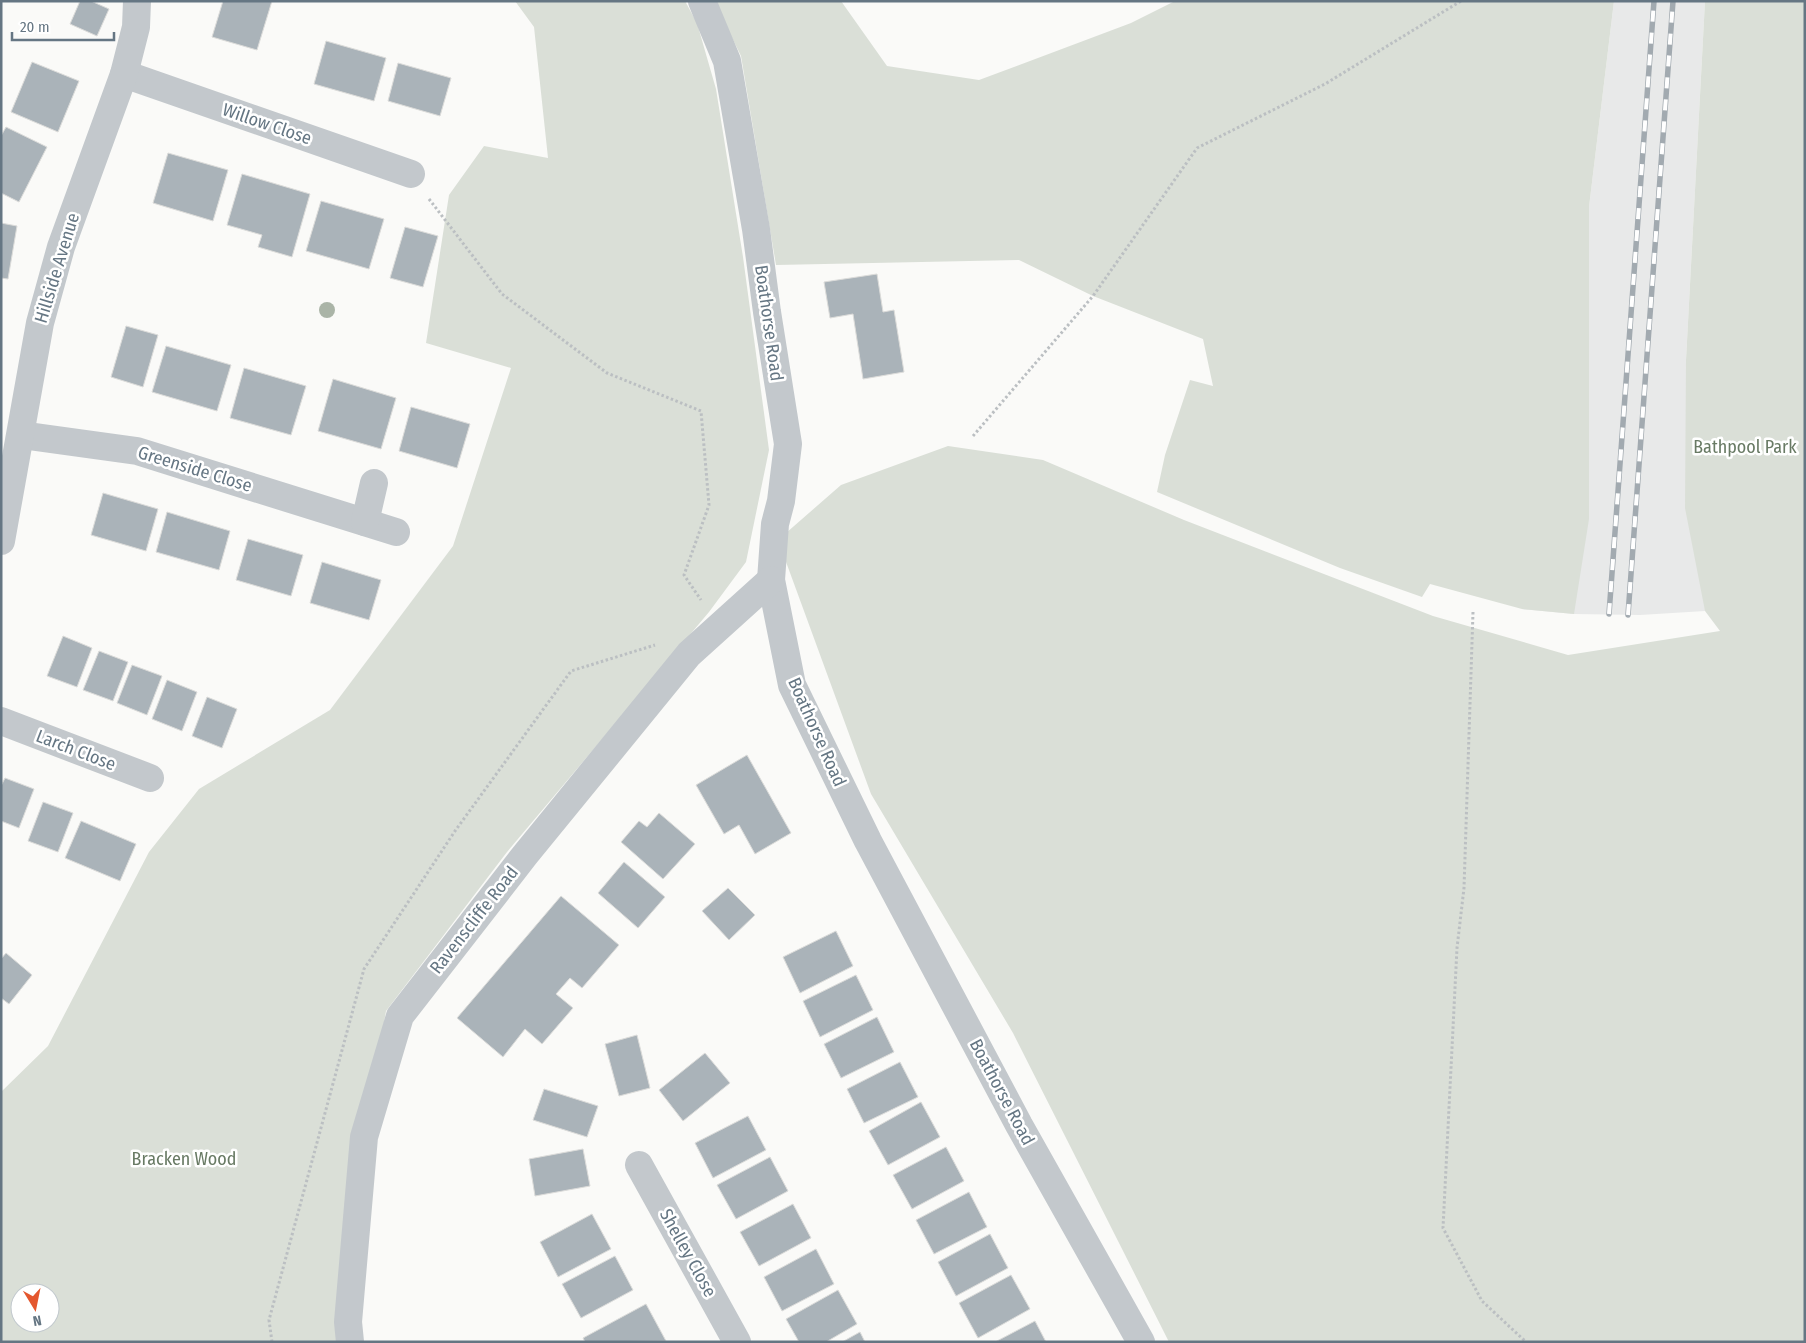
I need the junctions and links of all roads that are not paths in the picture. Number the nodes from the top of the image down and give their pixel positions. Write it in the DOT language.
graph roads {
  1 [pos="137,1"];
  2 [pos="702,1"];
  3 [pos="124,74"];
  4 [pos="411,174"];
  5 [pos="21,435"];
  6 [pos="374,483"];
  7 [pos="365,522"];
  8 [pos="396,532"];
  9 [pos="1,541"];
  10 [pos="771,580"];
  11 [pos="1,722"];
  12 [pos="150,778"];
  13 [pos="640,1165"];
  14 [pos="350,1342"];
  15 [pos="737,1342"];
  16 [pos="1141,1342"];
  1 -- 3 [label="street, Hillside Avenue"];
  2 -- 10 [label="street, Boathorse Road"];
  3 -- 4 [label="street, Willow Close"];
  3 -- 5 [label="street, Hillside Avenue"];
  5 -- 7 [label="street, Greenside Close"];
  5 -- 9 [label="street, Hillside Avenue"];
  6 -- 7 [label="street"];
  7 -- 8 [label="street, Greenside Close"];
  10 -- 14 [label="street, Ravenscliffe Road"];
  10 -- 16 [label="street, Boathorse Road"];
  11 -- 12 [label="street, Larch Close"];
  13 -- 15 [label="street, Shelley Close"];
}
